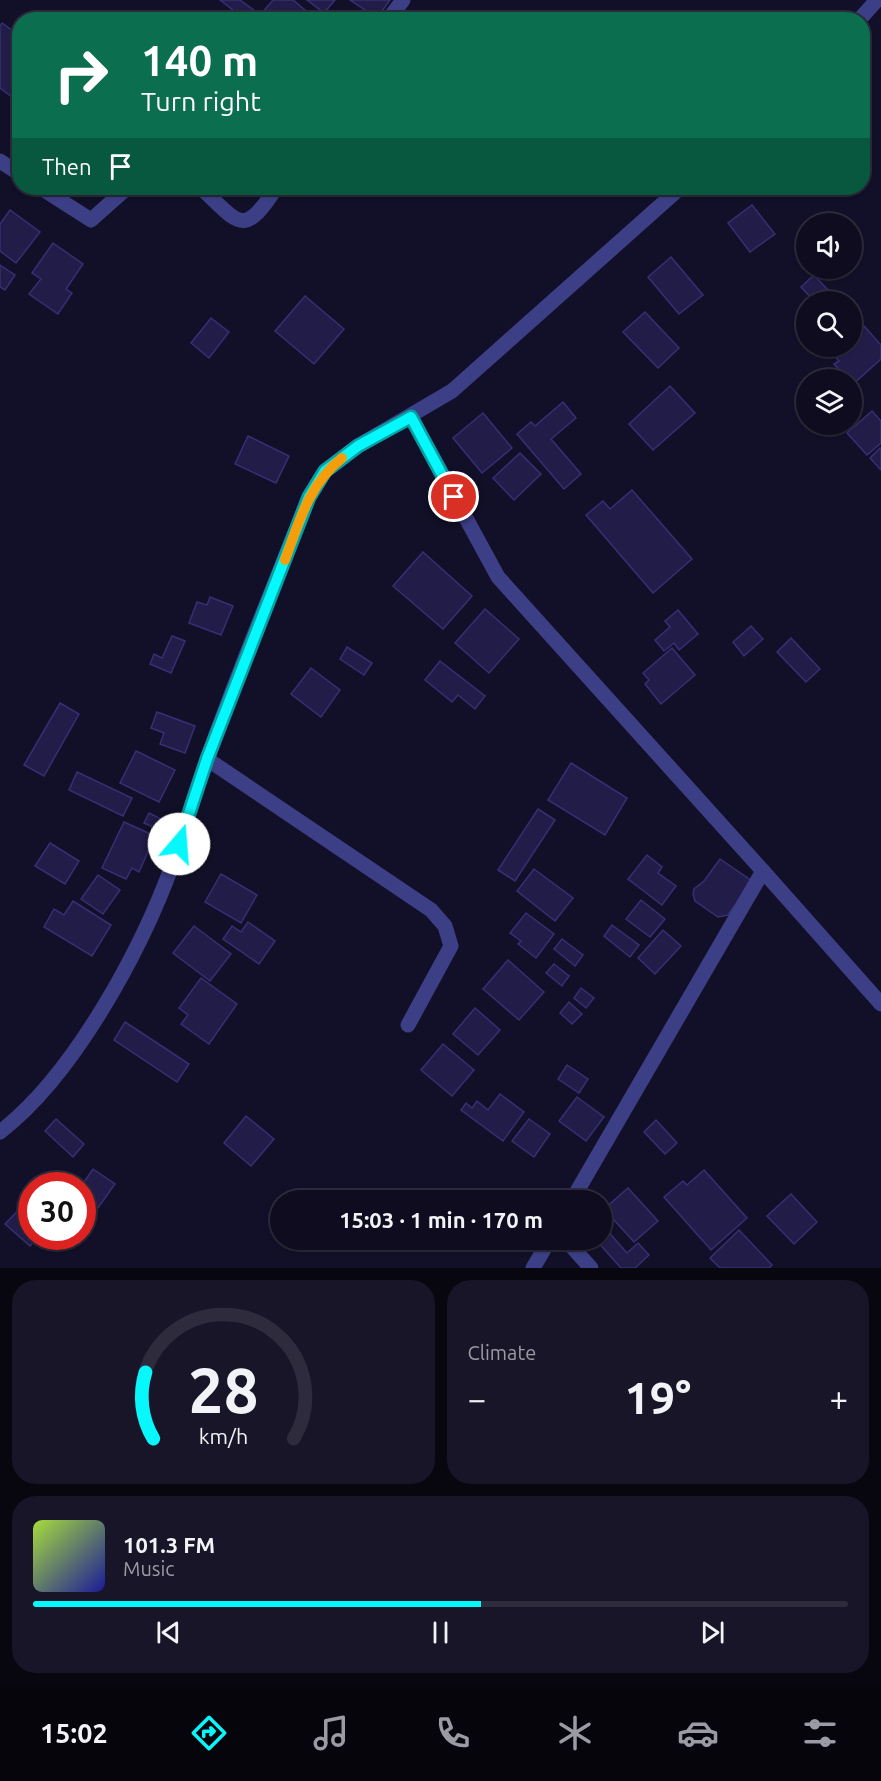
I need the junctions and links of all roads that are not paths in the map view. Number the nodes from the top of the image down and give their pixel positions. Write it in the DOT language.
graph roads {
  1 [pos="403,0"];
  2 [pos="876,0"];
  3 [pos="393,12"];
  4 [pos="866,12"];
  5 [pos="52,195"];
  6 [pos="119,195"];
  7 [pos="209,195"];
  8 [pos="271,195"];
  9 [pos="672,195"];
  10 [pos="411,417"];
  11 [pos="207,759"];
  12 [pos="763,871"];
  13 [pos="881,1004"];
  14 [pos="408,1025"];
  15 [pos="0,1132"];
  16 [pos="579,1190"];
  17 [pos="544,1250"];
  18 [pos="575,1250"];
  19 [pos="533,1268"];
  20 [pos="591,1268"];
  1 -- 3 [label="street"];
  2 -- 4 [label="street"];
  5 -- 6 [label="street"];
  7 -- 8 [label="street"];
  9 -- 10 [label="street"];
  10 -- 11 [label="street"];
  10 -- 12 [label="street"];
  11 -- 14 [label="street"];
  11 -- 15 [label="street"];
  12 -- 13 [label="street"];
  12 -- 16 [label="street"];
  17 -- 19 [label="street"];
  18 -- 20 [label="street"];
}
